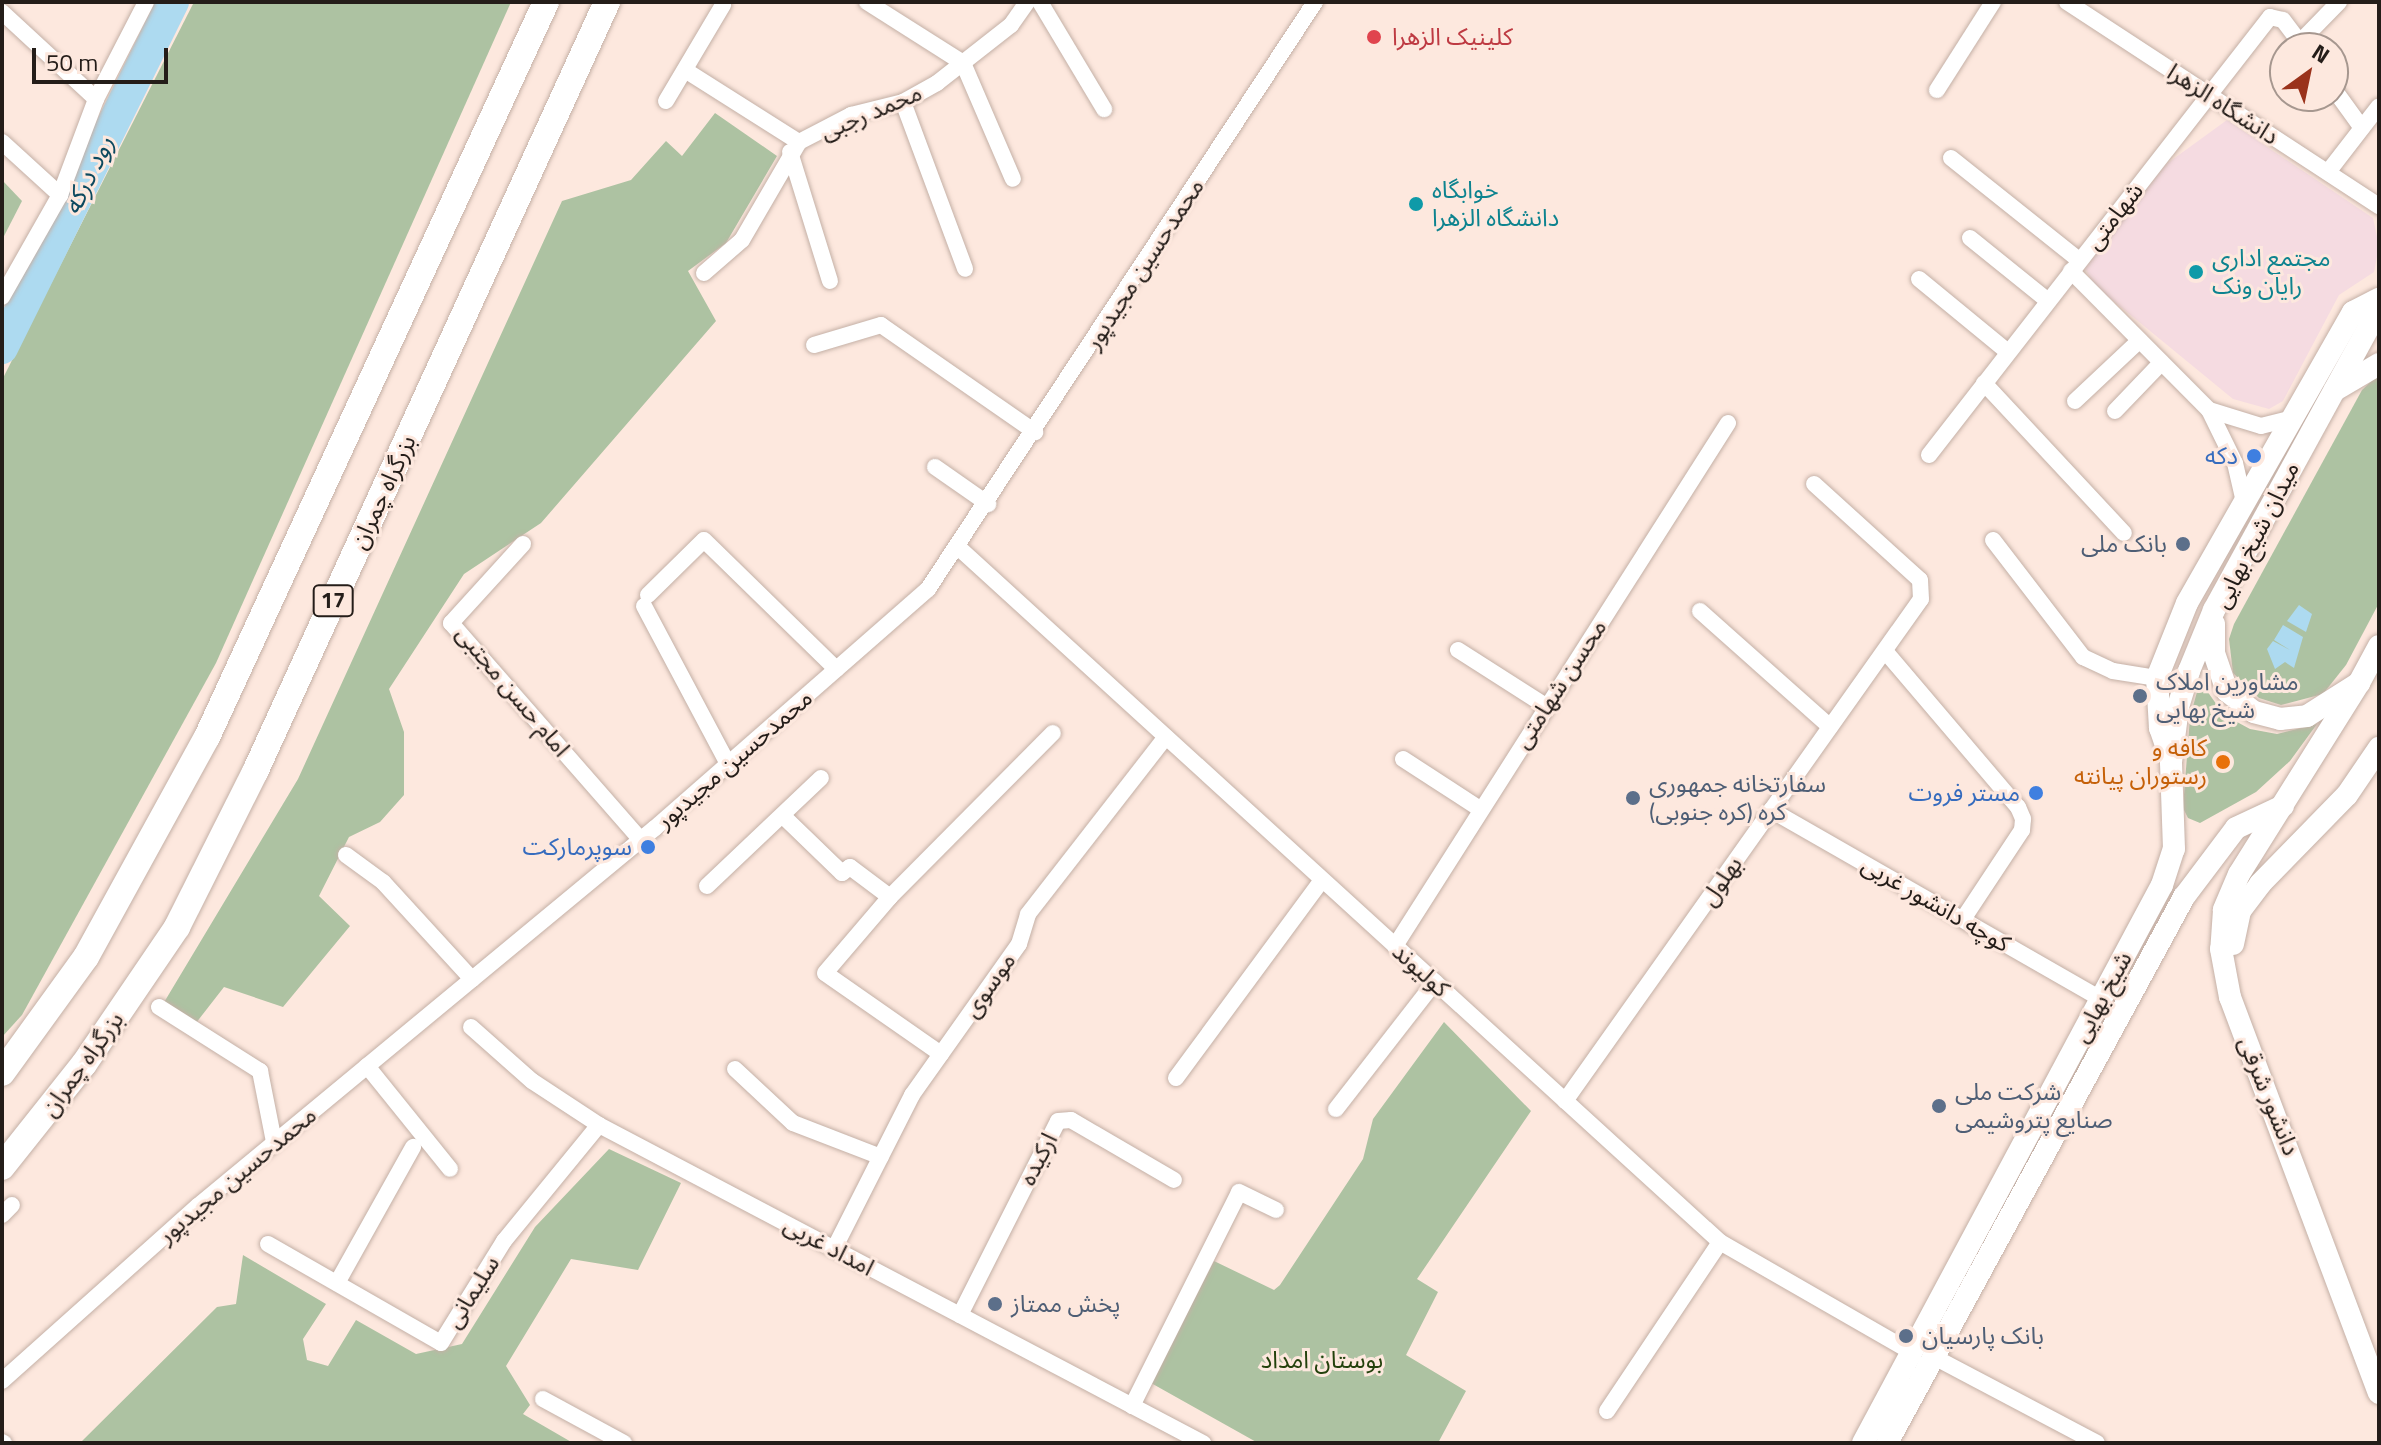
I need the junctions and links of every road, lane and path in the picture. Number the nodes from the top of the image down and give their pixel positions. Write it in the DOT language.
graph roads {
  1 [pos="146,2"];
  2 [pos="546,2"];
  3 [pos="607,2"];
  4 [pos="867,2"];
  5 [pos="1027,2"];
  6 [pos="1040,2"];
  7 [pos="1315,2"];
  8 [pos="1993,2"];
  9 [pos="2067,2"];
  10 [pos="2339,2"];
  11 [pos="723,5"];
  12 [pos="2,12"];
  13 [pos="2292,32"];
  14 [pos="2313,32"];
  15 [pos="963,63"];
  16 [pos="685,70"];
  17 [pos="1937,90"];
  18 [pos="2207,95"];
  19 [pos="96,99"];
  20 [pos="666,101"];
  21 [pos="903,102"];
  22 [pos="2379,106"];
  23 [pos="1104,109"];
  24 [pos="2349,110"];
  25 [pos="2362,128"];
  26 [pos="2,142"];
  27 [pos="795,147"];
  28 [pos="1951,158"];
  29 [pos="2328,172"];
  30 [pos="1013,179"];
  31 [pos="60,195"];
  32 [pos="2379,206"];
  33 [pos="1970,238"];
  34 [pos="2075,266"];
  35 [pos="965,269"];
  36 [pos="704,273"];
  37 [pos="1919,279"];
  38 [pos="830,281"];
  39 [pos="2,297"];
  40 [pos="2379,299"];
  41 [pos="2048,301"];
  42 [pos="2379,309"];
  43 [pos="2139,341"];
  44 [pos="814,345"];
  45 [pos="2008,352"];
  46 [pos="2161,363"];
  47 [pos="2379,364"];
  48 [pos="1984,383"];
  49 [pos="2330,393"];
  50 [pos="2075,401"];
  51 [pos="2209,410"];
  52 [pos="2115,411"];
  53 [pos="2290,419"];
  54 [pos="1728,423"];
  55 [pos="1035,432"];
  56 [pos="1929,455"];
  57 [pos="935,467"];
  58 [pos="1814,484"];
  59 [pos="2244,502"];
  60 [pos="988,504"];
  61 [pos="2124,533"];
  62 [pos="1993,540"];
  63 [pos="523,544"];
  64 [pos="959,548"];
  65 [pos="2214,610"];
  66 [pos="1700,611"];
  67 [pos="2379,646"];
  68 [pos="1458,650"];
  69 [pos="1885,651"];
  70 [pos="836,669"];
  71 [pos="2157,678"];
  72 [pos="2359,683"];
  73 [pos="1546,706"];
  74 [pos="1830,727"];
  75 [pos="1053,733"];
  76 [pos="1166,737"];
  77 [pos="2379,748"];
  78 [pos="1403,759"];
  79 [pos="2171,762"];
  80 [pos="728,764"];
  81 [pos="821,778"];
  82 [pos="2284,805"];
  83 [pos="1480,809"];
  84 [pos="1771,810"];
  85 [pos="783,816"];
  86 [pos="641,840"];
  87 [pos="346,855"];
  88 [pos="1322,880"];
  89 [pos="707,886"];
  90 [pos="890,897"];
  91 [pos="1963,919"];
  92 [pos="1395,946"];
  93 [pos="472,979"];
  94 [pos="1435,982"];
  95 [pos="2101,999"];
  96 [pos="159,1007"];
  97 [pos="471,1027"];
  98 [pos="941,1054"];
  99 [pos="367,1066"];
  100 [pos="735,1069"];
  101 [pos="2,1073"];
  102 [pos="1176,1078"];
  103 [pos="1565,1101"];
  104 [pos="1336,1109"];
  105 [pos="2278,1113"];
  106 [pos="599,1125"];
  107 [pos="274,1142"];
  108 [pos="413,1147"];
  109 [pos="881,1157"];
  110 [pos="2,1167"];
  111 [pos="450,1169"];
  112 [pos="1174,1180"];
  113 [pos="1276,1210"];
  114 [pos="1720,1242"];
  115 [pos="268,1244"];
  116 [pos="834,1249"];
  117 [pos="337,1283"];
  118 [pos="960,1315"];
  119 [pos="1911,1352"];
  120 [pos="1934,1357"];
  121 [pos="2,1381"];
  122 [pos="2379,1393"];
  123 [pos="543,1399"];
  124 [pos="1132,1406"];
  125 [pos="1607,1411"];
  126 [pos="624,1443"];
  127 [pos="1203,1443"];
  128 [pos="1863,1443"];
  129 [pos="1887,1443"];
  130 [pos="2097,1443"];
  1 -- 19 [label="street"];
  2 -- 101 [label="highway, 17"];
  3 -- 110 [label="highway, بزرگراه چمران / 17"];
  4 -- 15 [label="street"];
  5 -- 15 [label="street, محمد رجبی"];
  6 -- 23 [label="street"];
  7 -- 55 [label="street, محمدحسین مجیدپور"];
  8 -- 17 [label="street"];
  9 -- 18 [label="street, دانشگاه الزهرا"];
  10 -- 14 [label="street"];
  11 -- 16 [label="street"];
  12 -- 19 [label="street"];
  13 -- 18 [label="street, شهامتی"];
  15 -- 21 [label="street, محمد رجبی"];
  15 -- 30 [label="street"];
  16 -- 20 [label="street"];
  16 -- 27 [label="street"];
  18 -- 29 [label="street, دانشگاه الزهرا"];
  18 -- 34 [label="street, شهامتی"];
  19 -- 31 [label="street"];
  21 -- 27 [label="street, محمد رجبی"];
  21 -- 35 [label="street"];
  22 -- 25 [label="street"];
  24 -- 25 [label="street"];
  25 -- 29 [label="street"];
  26 -- 31 [label="street"];
  27 -- 36 [label="street"];
  27 -- 38 [label="street"];
  28 -- 34 [label="street"];
  29 -- 32 [label="street, دانشگاه الزهرا"];
  31 -- 39 [label="street"];
  33 -- 41 [label="street"];
  34 -- 41 [label="street, شهامتی"];
  34 -- 43 [label="street"];
  37 -- 45 [label="street"];
  40 -- 53 [label="main road"];
  41 -- 45 [label="street, شهامتی"];
  42 -- 49 [label="main road"];
  43 -- 46 [label="street"];
  43 -- 50 [label="street"];
  44 -- 55 [label="street"];
  45 -- 48 [label="street, شهامتی"];
  46 -- 51 [label="street"];
  46 -- 52 [label="street"];
  47 -- 49 [label="main road"];
  48 -- 56 [label="street, شهامتی"];
  48 -- 61 [label="street"];
  49 -- 65 [label="main road, میدان شیخ بهایی"];
  51 -- 53 [label="street"];
  51 -- 59 [label="street"];
  53 -- 59 [label="main road"];
  54 -- 73 [label="street, محسن شهامتی"];
  55 -- 60 [label="street, محمدحسین مجیدپور"];
  57 -- 60 [label="street"];
  58 -- 69 [label="street, بهلول"];
  59 -- 71 [label="main road"];
  60 -- 64 [label="street, محمدحسین مجیدپور"];
  62 -- 71 [label="street"];
  63 -- 86 [label="street, امام حسن مجتبی"];
  64 -- 70 [label="street, محمدحسین مجیدپور"];
  64 -- 76 [label="street, کولیوند"];
  65 -- 72 [label="main road, میدان شیخ بهایی"];
  65 -- 79 [label="main road, شیخ بهایی"];
  66 -- 74 [label="street"];
  67 -- 72 [label="main road, میدان شیخ بهایی"];
  68 -- 73 [label="street"];
  69 -- 74 [label="street, بهلول"];
  69 -- 91 [label="street"];
  70 -- 80 [label="street, محمدحسین مجیدپور"];
  70 -- 80 [label="street"];
  71 -- 79 [label="main road"];
  72 -- 82 [label="main road"];
  73 -- 83 [label="street, محسن شهامتی"];
  74 -- 84 [label="street, بهلول"];
  75 -- 90 [label="street"];
  76 -- 88 [label="street, کولیوند"];
  76 -- 98 [label="street, موسوی"];
  77 -- 105 [label="main road"];
  78 -- 83 [label="street"];
  79 -- 95 [label="main road, شیخ بهایی"];
  80 -- 86 [label="street, محمدحسین مجیدپور"];
  81 -- 85 [label="street"];
  82 -- 105 [label="main road, دانشور شرقی"];
  82 -- 120 [label="main road, شیخ بهایی"];
  83 -- 92 [label="street, محسن شهامتی"];
  84 -- 91 [label="street, کوچه دانشور غربی"];
  84 -- 103 [label="street, بهلول"];
  85 -- 89 [label="street"];
  85 -- 90 [label="street"];
  86 -- 93 [label="street, محمدحسین مجیدپور"];
  87 -- 93 [label="street"];
  88 -- 92 [label="street, کولیوند"];
  88 -- 102 [label="street"];
  90 -- 98 [label="street"];
  91 -- 95 [label="street, کوچه دانشور غربی"];
  92 -- 94 [label="street, کولیوند"];
  93 -- 99 [label="street, محمدحسین مجیدپور"];
  94 -- 103 [label="street, کولیوند"];
  94 -- 104 [label="street"];
  95 -- 119 [label="main road, شیخ بهایی"];
  96 -- 107 [label="street"];
  97 -- 106 [label="street, امداد غربی"];
  98 -- 109 [label="street, موسوی"];
  99 -- 107 [label="street, محمدحسین مجیدپور"];
  99 -- 111 [label="street"];
  100 -- 109 [label="street"];
  103 -- 114 [label="street, کولیوند"];
  105 -- 122 [label="main road, دانشور شرقی"];
  106 -- 116 [label="street, امداد غربی"];
  106 -- 117 [label="street, سلیمانی"];
  107 -- 121 [label="street, محمدحسین مجیدپور"];
  108 -- 117 [label="street"];
  109 -- 116 [label="street, موسوی"];
  112 -- 118 [label="street, ارکیده"];
  113 -- 124 [label="street"];
  114 -- 119 [label="street, کولیوند"];
  114 -- 125 [label="street"];
  115 -- 117 [label="street, سلیمانی"];
  116 -- 118 [label="street, امداد غربی"];
  118 -- 124 [label="street, امداد غربی"];
  119 -- 128 [label="main road, شیخ بهایی"];
  120 -- 129 [label="main road, شیخ بهایی"];
  120 -- 130 [label="street"];
  123 -- 126 [label="street"];
  124 -- 127 [label="street, امداد غربی"];
}
